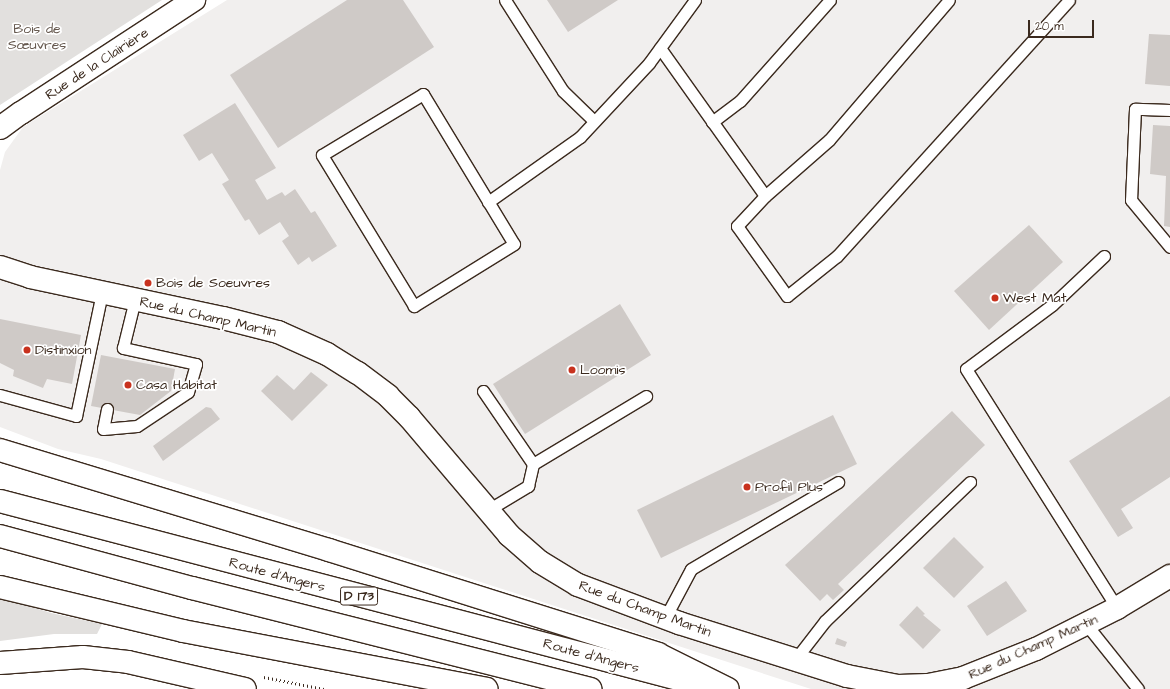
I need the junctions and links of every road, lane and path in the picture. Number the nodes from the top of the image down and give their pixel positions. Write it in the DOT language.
graph roads {
  1 [pos="194,0"];
  2 [pos="505,0"];
  3 [pos="830,0"];
  4 [pos="949,0"];
  5 [pos="1070,0"];
  6 [pos="690,2"];
  7 [pos="660,48"];
  8 [pos="1170,110"];
  9 [pos="594,121"];
  10 [pos="712,122"];
  11 [pos="0,128"];
  12 [pos="765,196"];
  13 [pos="488,202"];
  14 [pos="1170,248"];
  15 [pos="1104,256"];
  16 [pos="0,267"];
  17 [pos="102,293"];
  18 [pos="135,299"];
  19 [pos="123,348"];
  20 [pos="118,359"];
  21 [pos="483,391"];
  22 [pos="0,395"];
  23 [pos="646,396"];
  24 [pos="107,409"];
  25 [pos="0,450"];
  26 [pos="533,464"];
  27 [pos="838,482"];
  28 [pos="970,482"];
  29 [pos="0,502"];
  30 [pos="488,510"];
  31 [pos="0,536"];
  32 [pos="1170,576"];
  33 [pos="0,587"];
  34 [pos="1118,608"];
  35 [pos="665,618"];
  36 [pos="1086,624"];
  37 [pos="794,661"];
  38 [pos="0,663"];
  39 [pos="245,689"];
  40 [pos="487,689"];
  41 [pos="590,689"];
  42 [pos="718,689"];
  43 [pos="728,689"];
  44 [pos="1138,689"];
  1 -- 11 [label="main road, Rue de la Clairière"];
  2 -- 9 [label="lane"];
  3 -- 10 [label="lane"];
  4 -- 12 [label="lane"];
  5 -- 12 [label="lane"];
  6 -- 7 [label="lane"];
  7 -- 9 [label="lane"];
  7 -- 10 [label="lane"];
  8 -- 14 [label="lane"];
  9 -- 13 [label="lane"];
  10 -- 12 [label="lane"];
  13 -- 13 [label="lane"];
  15 -- 34 [label="lane"];
  16 -- 17 [label="main road, Rue du Champ Martin"];
  17 -- 18 [label="main road, Rue du Champ Martin"];
  17 -- 22 [label="lane"];
  18 -- 19 [label="lane"];
  18 -- 30 [label="main road, Rue du Champ Martin"];
  19 -- 20 [label="lane"];
  19 -- 24 [label="lane"];
  21 -- 26 [label="lane"];
  23 -- 26 [label="lane"];
  25 -- 43 [label="main road"];
  26 -- 30 [label="lane"];
  27 -- 35 [label="lane"];
  28 -- 37 [label="lane"];
  29 -- 42 [label="main road, Route d'Angers / D 173"];
  30 -- 35 [label="main road, Rue du Champ Martin"];
  31 -- 41 [label="main road, D 173"];
  32 -- 34 [label="main road, Rue du Champ Martin"];
  33 -- 40 [label="main road"];
  34 -- 36 [label="main road, Rue du Champ Martin"];
  35 -- 37 [label="main road, Rue du Champ Martin"];
  36 -- 37 [label="main road, Rue du Champ Martin"];
  36 -- 44 [label="lane"];
  38 -- 39 [label="main road"];
}
